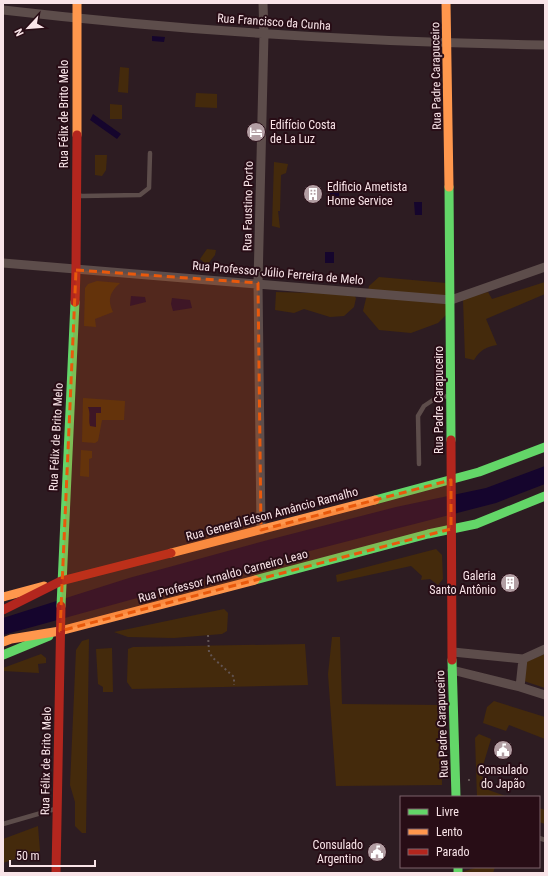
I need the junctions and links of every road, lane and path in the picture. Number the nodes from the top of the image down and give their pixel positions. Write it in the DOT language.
graph roads {
  1 [pos="77,3"];
  2 [pos="263,3"];
  3 [pos="446,3"];
  4 [pos="3,10"];
  5 [pos="77,18"];
  6 [pos="264,34"];
  7 [pos="448,44"];
  8 [pos="545,45"];
  9 [pos="150,153"];
  10 [pos="75,194"];
  11 [pos="3,262"];
  12 [pos="545,267"];
  13 [pos="76,270"];
  14 [pos="258,283"];
  15 [pos="451,300"];
  16 [pos="450,396"];
  17 [pos="545,447"];
  18 [pos="419,464"];
  19 [pos="451,481"];
  20 [pos="545,496"];
  21 [pos="451,529"];
  22 [pos="261,530"];
  23 [pos="61,581"];
  24 [pos="3,596"];
  25 [pos="4,610"];
  26 [pos="60,628"];
  27 [pos="208,635"];
  28 [pos="7,640"];
  29 [pos="545,649"];
  30 [pos="452,652"];
  31 [pos="3,654"];
  32 [pos="523,659"];
  33 [pos="452,670"];
  34 [pos="234,685"];
  35 [pos="520,687"];
  36 [pos="545,695"];
  37 [pos="456,796"];
  38 [pos="56,809"];
  39 [pos="3,824"];
  40 [pos="56,873"];
  1 -- 5 [label="main road, Rua Félix de Brito Melo"];
  2 -- 6 [label="street, Rua Faustino Porto"];
  3 -- 7 [label="main road, Rua Padre Carapuceiro"];
  4 -- 5 [label="street, Rua Francisco da Cunha"];
  5 -- 6 [label="street, Rua Francisco da Cunha"];
  5 -- 10 [label="main road, Rua Félix de Brito Melo"];
  6 -- 7 [label="street, Rua Francisco da Cunha"];
  6 -- 14 [label="street, Rua Faustino Porto"];
  7 -- 8 [label="street, Rua Francisco da Cunha"];
  7 -- 15 [label="main road, Rua Padre Carapuceiro"];
  9 -- 10 [label="lane"];
  10 -- 13 [label="main road, Rua Félix de Brito Melo"];
  11 -- 13 [label="street, Rua Professor Júlio Ferreira de Melo"];
  12 -- 15 [label="street, Rua Professor Júlio Ferreira de Melo"];
  13 -- 14 [label="street, Rua Professor Júlio Ferreira de Melo"];
  13 -- 23 [label="main road, Rua Félix de Brito Melo"];
  14 -- 15 [label="street, Rua Professor Júlio Ferreira de Melo"];
  14 -- 22 [label="street, Rua Faustino Porto"];
  15 -- 16 [label="main road, Rua Padre Carapuceiro"];
  16 -- 18 [label="lane"];
  16 -- 19 [label="main road, Rua Padre Carapuceiro"];
  17 -- 19 [label="main road, Rua General Edson Amâncio Ramalho"];
  19 -- 21 [label="main road, Rua Padre Carapuceiro"];
  19 -- 22 [label="main road, Rua General Edson Amâncio Ramalho"];
  20 -- 21 [label="main road, Rua Professor Arnaldo Carneiro Leao"];
  21 -- 26 [label="main road, Rua Professor Arnaldo Carneiro Leao"];
  21 -- 30 [label="main road, Rua Padre Carapuceiro"];
  22 -- 23 [label="main road, Rua General Edson Amâncio Ramalho"];
  23 -- 24 [label="main road, Rua General Edson Amâncio Ramalho"];
  23 -- 25 [label="main road"];
  23 -- 26 [label="main road, Rua Félix de Brito Melo"];
  26 -- 28 [label="main road"];
  26 -- 31 [label="main road, Rua Professor Arnaldo Carneiro Leao"];
  26 -- 38 [label="main road, Rua Félix de Brito Melo"];
  27 -- 34 [label="path"];
  29 -- 32 [label="street"];
  30 -- 32 [label="street"];
  30 -- 33 [label="main road, Rua Padre Carapuceiro"];
  32 -- 35 [label="street"];
  33 -- 35 [label="street"];
  33 -- 37 [label="main road, Rua Padre Carapuceiro"];
  35 -- 36 [label="street"];
  38 -- 39 [label="lane"];
  38 -- 40 [label="main road, Rua Félix de Brito Melo"];
}
